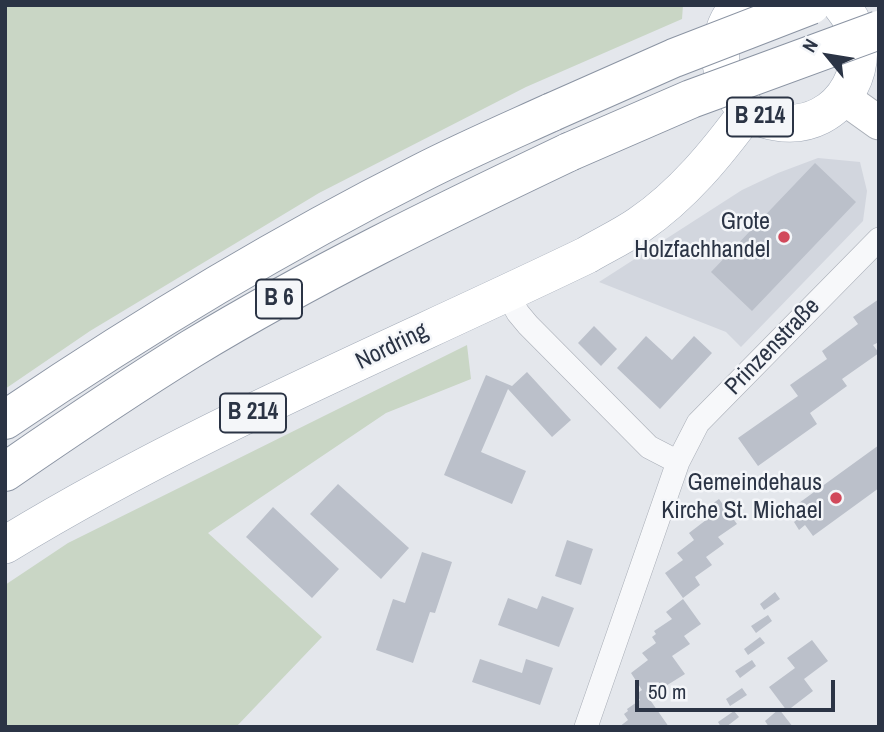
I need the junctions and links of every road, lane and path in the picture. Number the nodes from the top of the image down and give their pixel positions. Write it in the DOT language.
graph roads {
  1 [pos="741,5"];
  2 [pos="811,5"];
  3 [pos="862,14"];
  4 [pos="844,99"];
  5 [pos="748,111"];
  6 [pos="879,123"];
  7 [pos="879,239"];
  8 [pos="506,292"];
  9 [pos="5,420"];
  10 [pos="678,462"];
  11 [pos="5,472"];
  12 [pos="5,545"];
  13 [pos="586,727"];
  1 -- 5 [label="main road, B 214"];
  2 -- 9 [label="highway, B 6, bridge"];
  3 -- 4 [label="main road"];
  3 -- 11 [label="highway, B 6, bridge"];
  4 -- 5 [label="main road, B 214"];
  4 -- 6 [label="main road"];
  5 -- 8 [label="main road, Nordring / B 214"];
  7 -- 10 [label="street, Prinzenstraße"];
  8 -- 10 [label="street"];
  8 -- 12 [label="main road, Nordring / B 214"];
  10 -- 13 [label="street, Prinzenstraße"];
}
